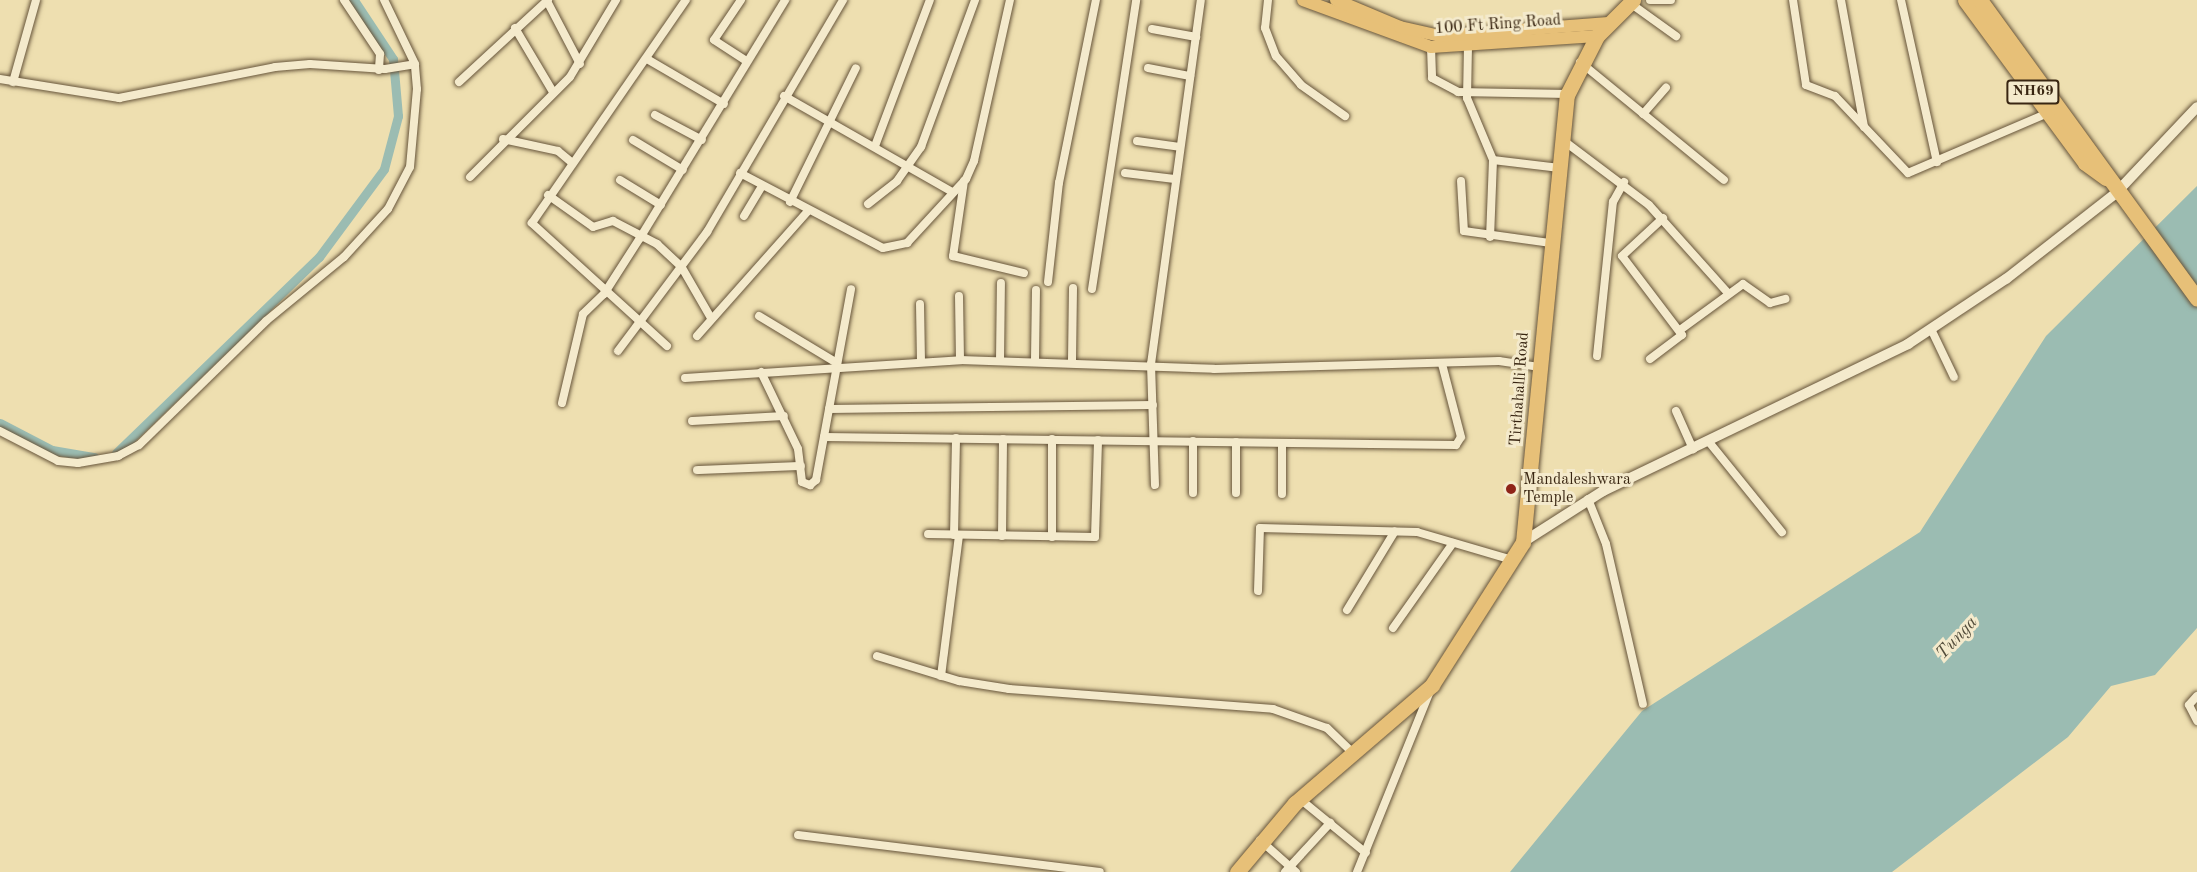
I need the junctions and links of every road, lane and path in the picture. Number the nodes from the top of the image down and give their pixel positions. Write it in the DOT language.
graph roads {
  1 [pos="36,0"];
  2 [pos="344,0"];
  3 [pos="384,0"];
  4 [pos="547,0"];
  5 [pos="616,0"];
  6 [pos="686,0"];
  7 [pos="741,0"];
  8 [pos="785,0"];
  9 [pos="843,0"];
  10 [pos="930,0"];
  11 [pos="975,0"];
  12 [pos="1010,0"];
  13 [pos="1096,0"];
  14 [pos="1136,0"];
  15 [pos="1201,0"];
  16 [pos="1268,0"];
  17 [pos="1303,0"];
  18 [pos="1337,0"];
  19 [pos="1650,0"];
  20 [pos="1671,0"];
  21 [pos="1793,0"];
  22 [pos="1840,0"];
  23 [pos="1901,0"];
  24 [pos="1965,0"];
  25 [pos="1980,0"];
  26 [pos="1631,1"];
  27 [pos="1608,23"];
  28 [pos="515,28"];
  29 [pos="1152,29"];
  30 [pos="1597,36"];
  31 [pos="1676,36"];
  32 [pos="1196,37"];
  33 [pos="1468,46"];
  34 [pos="1431,47"];
  35 [pos="647,59"];
  36 [pos="746,61"];
  37 [pos="1580,62"];
  38 [pos="580,64"];
  39 [pos="412,65"];
  40 [pos="856,68"];
  41 [pos="1148,68"];
  42 [pos="382,70"];
  43 [pos="1190,76"];
  44 [pos="0,79"];
  45 [pos="13,82"];
  46 [pos="459,82"];
  47 [pos="1666,88"];
  48 [pos="1466,91"];
  49 [pos="554,92"];
  50 [pos="1568,94"];
  51 [pos="784,96"];
  52 [pos="724,104"];
  53 [pos="2197,107"];
  54 [pos="1642,114"];
  55 [pos="2048,114"];
  56 [pos="655,115"];
  57 [pos="1345,116"];
  58 [pos="830,122"];
  59 [pos="1864,128"];
  60 [pos="503,139"];
  61 [pos="633,140"];
  62 [pos="702,140"];
  63 [pos="1137,141"];
  64 [pos="1564,141"];
  65 [pos="875,146"];
  66 [pos="1180,147"];
  67 [pos="1493,160"];
  68 [pos="571,162"];
  69 [pos="1937,162"];
  70 [pos="909,166"];
  71 [pos="1560,168"];
  72 [pos="683,171"];
  73 [pos="740,173"];
  74 [pos="1125,173"];
  75 [pos="470,177"];
  76 [pos="2106,178"];
  77 [pos="1174,179"];
  78 [pos="620,180"];
  79 [pos="1724,180"];
  80 [pos="964,181"];
  81 [pos="1461,181"];
  82 [pos="1624,182"];
  83 [pos="762,186"];
  84 [pos="952,192"];
  85 [pos="548,195"];
  86 [pos="2120,198"];
  87 [pos="790,202"];
  88 [pos="868,204"];
  89 [pos="662,205"];
  90 [pos="807,212"];
  91 [pos="744,216"];
  92 [pos="1663,219"];
  93 [pos="1490,237"];
  94 [pos="640,238"];
  95 [pos="1551,243"];
  96 [pos="681,266"];
  97 [pos="1024,273"];
  98 [pos="1048,282"];
  99 [pos="1001,283"];
  100 [pos="1073,288"];
  101 [pos="851,289"];
  102 [pos="1036,290"];
  103 [pos="1092,290"];
  104 [pos="1727,292"];
  105 [pos="604,294"];
  106 [pos="959,296"];
  107 [pos="1785,299"];
  108 [pos="2197,299"];
  109 [pos="920,304"];
  110 [pos="759,316"];
  111 [pos="711,318"];
  112 [pos="639,324"];
  113 [pos="1931,329"];
  114 [pos="1680,330"];
  115 [pos="697,336"];
  116 [pos="667,346"];
  117 [pos="618,351"];
  118 [pos="1598,356"];
  119 [pos="1650,359"];
  120 [pos="960,360"];
  121 [pos="1000,360"];
  122 [pos="1035,360"];
  123 [pos="1072,360"];
  124 [pos="921,361"];
  125 [pos="1151,364"];
  126 [pos="1442,364"];
  127 [pos="837,365"];
  128 [pos="1539,367"];
  129 [pos="761,372"];
  130 [pos="1954,377"];
  131 [pos="685,378"];
  132 [pos="562,403"];
  133 [pos="1153,405"];
  134 [pos="829,409"];
  135 [pos="1676,411"];
  136 [pos="784,416"];
  137 [pos="692,421"];
  138 [pos="0,431"];
  139 [pos="824,436"];
  140 [pos="956,438"];
  141 [pos="1003,439"];
  142 [pos="1052,440"];
  143 [pos="1098,440"];
  144 [pos="1156,441"];
  145 [pos="1193,441"];
  146 [pos="1236,442"];
  147 [pos="1709,442"];
  148 [pos="1281,443"];
  149 [pos="1693,449"];
  150 [pos="801,466"];
  151 [pos="697,470"];
  152 [pos="1155,485"];
  153 [pos="1193,493"];
  154 [pos="1236,493"];
  155 [pos="1281,494"];
  156 [pos="1588,499"];
  157 [pos="1395,531"];
  158 [pos="1782,532"];
  159 [pos="928,534"];
  160 [pos="956,535"];
  161 [pos="1002,536"];
  162 [pos="1052,537"];
  163 [pos="1523,542"];
  164 [pos="1453,543"];
  165 [pos="1513,560"];
  166 [pos="1258,591"];
  167 [pos="1347,610"];
  168 [pos="1393,628"];
  169 [pos="877,656"];
  170 [pos="942,676"];
  171 [pos="1432,685"];
  172 [pos="2197,696"];
  173 [pos="1643,704"];
  174 [pos="2197,721"];
  175 [pos="1354,754"];
  176 [pos="1300,799"];
  177 [pos="1330,824"];
  178 [pos="798,835"];
  179 [pos="1260,840"];
  180 [pos="1366,853"];
  181 [pos="1290,870"];
  182 [pos="1100,872"];
  183 [pos="1237,872"];
  184 [pos="1357,872"];
  1 -- 45 [label="street"];
  2 -- 42 [label="street"];
  3 -- 39 [label="street"];
  4 -- 28 [label="street"];
  4 -- 38 [label="street"];
  5 -- 38 [label="street"];
  6 -- 35 [label="street"];
  7 -- 36 [label="street"];
  8 -- 36 [label="street"];
  9 -- 51 [label="street"];
  10 -- 65 [label="street"];
  11 -- 70 [label="street"];
  12 -- 80 [label="street"];
  13 -- 98 [label="street"];
  14 -- 103 [label="street"];
  15 -- 32 [label="street"];
  16 -- 57 [label="street"];
  17 -- 34 [label="main road, 100 Ft Ring Road"];
  18 -- 27 [label="main road, 100 Ft Ring Road"];
  19 -- 20 [label="street"];
  21 -- 59 [label="street"];
  22 -- 59 [label="street"];
  23 -- 69 [label="street"];
  24 -- 55 [label="highway, NH69"];
  25 -- 76 [label="highway, NH69"];
  26 -- 27 [label="highway, Tirthahalli Road"];
  26 -- 31 [label="street"];
  27 -- 30 [label="highway, Tirthahalli Road"];
  28 -- 46 [label="street"];
  28 -- 49 [label="street"];
  29 -- 32 [label="street"];
  30 -- 33 [label="main road, 100 Ft Ring Road"];
  30 -- 37 [label="highway, Tirthahalli Road"];
  32 -- 43 [label="street"];
  33 -- 34 [label="main road, 100 Ft Ring Road"];
  33 -- 48 [label="street"];
  34 -- 48 [label="street"];
  35 -- 52 [label="street"];
  35 -- 68 [label="street"];
  36 -- 52 [label="street"];
  37 -- 50 [label="highway, Tirthahalli Road"];
  37 -- 54 [label="street"];
  38 -- 49 [label="street"];
  39 -- 42 [label="street"];
  39 -- 138 [label="street"];
  40 -- 58 [label="street"];
  41 -- 43 [label="street"];
  42 -- 45 [label="street"];
  43 -- 66 [label="street"];
  44 -- 45 [label="street"];
  47 -- 54 [label="street"];
  48 -- 50 [label="street"];
  48 -- 67 [label="street"];
  49 -- 60 [label="street"];
  50 -- 64 [label="highway, Tirthahalli Road"];
  51 -- 58 [label="street"];
  51 -- 73 [label="street"];
  52 -- 62 [label="street"];
  53 -- 86 [label="street"];
  54 -- 79 [label="street"];
  55 -- 69 [label="street"];
  55 -- 76 [label="highway, NH69"];
  56 -- 62 [label="street"];
  58 -- 65 [label="street"];
  58 -- 87 [label="street"];
  59 -- 69 [label="street"];
  60 -- 68 [label="street"];
  60 -- 75 [label="street"];
  61 -- 72 [label="street"];
  62 -- 72 [label="street"];
  63 -- 66 [label="street"];
  64 -- 71 [label="highway, Tirthahalli Road"];
  64 -- 82 [label="street"];
  65 -- 70 [label="street"];
  66 -- 77 [label="street"];
  67 -- 71 [label="street"];
  67 -- 93 [label="street"];
  68 -- 85 [label="street"];
  70 -- 84 [label="street"];
  70 -- 88 [label="street"];
  71 -- 95 [label="highway, Tirthahalli Road"];
  72 -- 89 [label="street"];
  73 -- 83 [label="street"];
  73 -- 96 [label="street"];
  74 -- 77 [label="street"];
  76 -- 86 [label="highway, NH69"];
  77 -- 125 [label="street"];
  78 -- 89 [label="street"];
  80 -- 84 [label="street"];
  80 -- 97 [label="street"];
  81 -- 93 [label="street"];
  82 -- 92 [label="street"];
  82 -- 118 [label="street"];
  83 -- 87 [label="street"];
  83 -- 91 [label="street"];
  84 -- 90 [label="street"];
  85 -- 94 [label="street"];
  85 -- 105 [label="street"];
  86 -- 108 [label="highway, NH69"];
  86 -- 113 [label="street"];
  87 -- 90 [label="street"];
  89 -- 94 [label="street"];
  90 -- 111 [label="street"];
  92 -- 104 [label="street"];
  92 -- 114 [label="street"];
  93 -- 95 [label="street"];
  94 -- 96 [label="street"];
  94 -- 105 [label="street"];
  95 -- 128 [label="highway, Tirthahalli Road"];
  96 -- 111 [label="street"];
  96 -- 112 [label="street"];
  99 -- 121 [label="street"];
  100 -- 123 [label="street"];
  101 -- 127 [label="street"];
  102 -- 122 [label="street"];
  104 -- 107 [label="street"];
  104 -- 114 [label="street"];
  105 -- 112 [label="street"];
  105 -- 132 [label="street"];
  106 -- 120 [label="street"];
  109 -- 124 [label="street"];
  110 -- 127 [label="street"];
  111 -- 115 [label="street"];
  112 -- 116 [label="street"];
  112 -- 117 [label="street"];
  113 -- 130 [label="street"];
  113 -- 147 [label="street"];
  114 -- 119 [label="street"];
  120 -- 121 [label="street"];
  120 -- 124 [label="street"];
  121 -- 122 [label="street"];
  122 -- 123 [label="street"];
  123 -- 125 [label="street"];
  124 -- 127 [label="street"];
  125 -- 126 [label="street"];
  125 -- 133 [label="street"];
  126 -- 128 [label="street"];
  126 -- 148 [label="street"];
  127 -- 129 [label="street"];
  127 -- 134 [label="street"];
  128 -- 163 [label="highway, Tirthahalli Road"];
  129 -- 131 [label="street"];
  129 -- 136 [label="street"];
  133 -- 134 [label="street"];
  133 -- 144 [label="street"];
  134 -- 139 [label="street"];
  135 -- 149 [label="street"];
  136 -- 137 [label="street"];
  136 -- 150 [label="street"];
  139 -- 140 [label="street"];
  139 -- 150 [label="street"];
  140 -- 141 [label="street"];
  140 -- 160 [label="street"];
  141 -- 142 [label="street"];
  141 -- 161 [label="street"];
  142 -- 143 [label="street"];
  142 -- 162 [label="street"];
  143 -- 144 [label="street"];
  143 -- 162 [label="street"];
  144 -- 145 [label="street"];
  144 -- 152 [label="street"];
  145 -- 146 [label="street"];
  145 -- 153 [label="street"];
  146 -- 148 [label="street"];
  146 -- 154 [label="street"];
  147 -- 149 [label="street"];
  147 -- 158 [label="street"];
  148 -- 155 [label="street"];
  149 -- 156 [label="street"];
  150 -- 151 [label="street"];
  156 -- 163 [label="street"];
  156 -- 173 [label="street"];
  157 -- 164 [label="street"];
  157 -- 166 [label="street"];
  157 -- 167 [label="street"];
  159 -- 160 [label="street"];
  160 -- 161 [label="street"];
  160 -- 170 [label="street"];
  161 -- 162 [label="street"];
  163 -- 165 [label="highway, Tirthahalli Road"];
  164 -- 165 [label="street"];
  164 -- 168 [label="street"];
  165 -- 171 [label="highway, Tirthahalli Road"];
  169 -- 170 [label="street"];
  170 -- 175 [label="street"];
  171 -- 175 [label="highway, Tirthahalli Road"];
  171 -- 180 [label="street"];
  172 -- 174 [label="street"];
  175 -- 176 [label="highway, Tirthahalli Road"];
  176 -- 177 [label="street"];
  176 -- 179 [label="highway, Tirthahalli Road"];
  177 -- 180 [label="street"];
  177 -- 181 [label="street"];
  178 -- 182 [label="street"];
  179 -- 181 [label="street"];
  179 -- 183 [label="highway, Tirthahalli Road"];
  180 -- 184 [label="street"];
}
